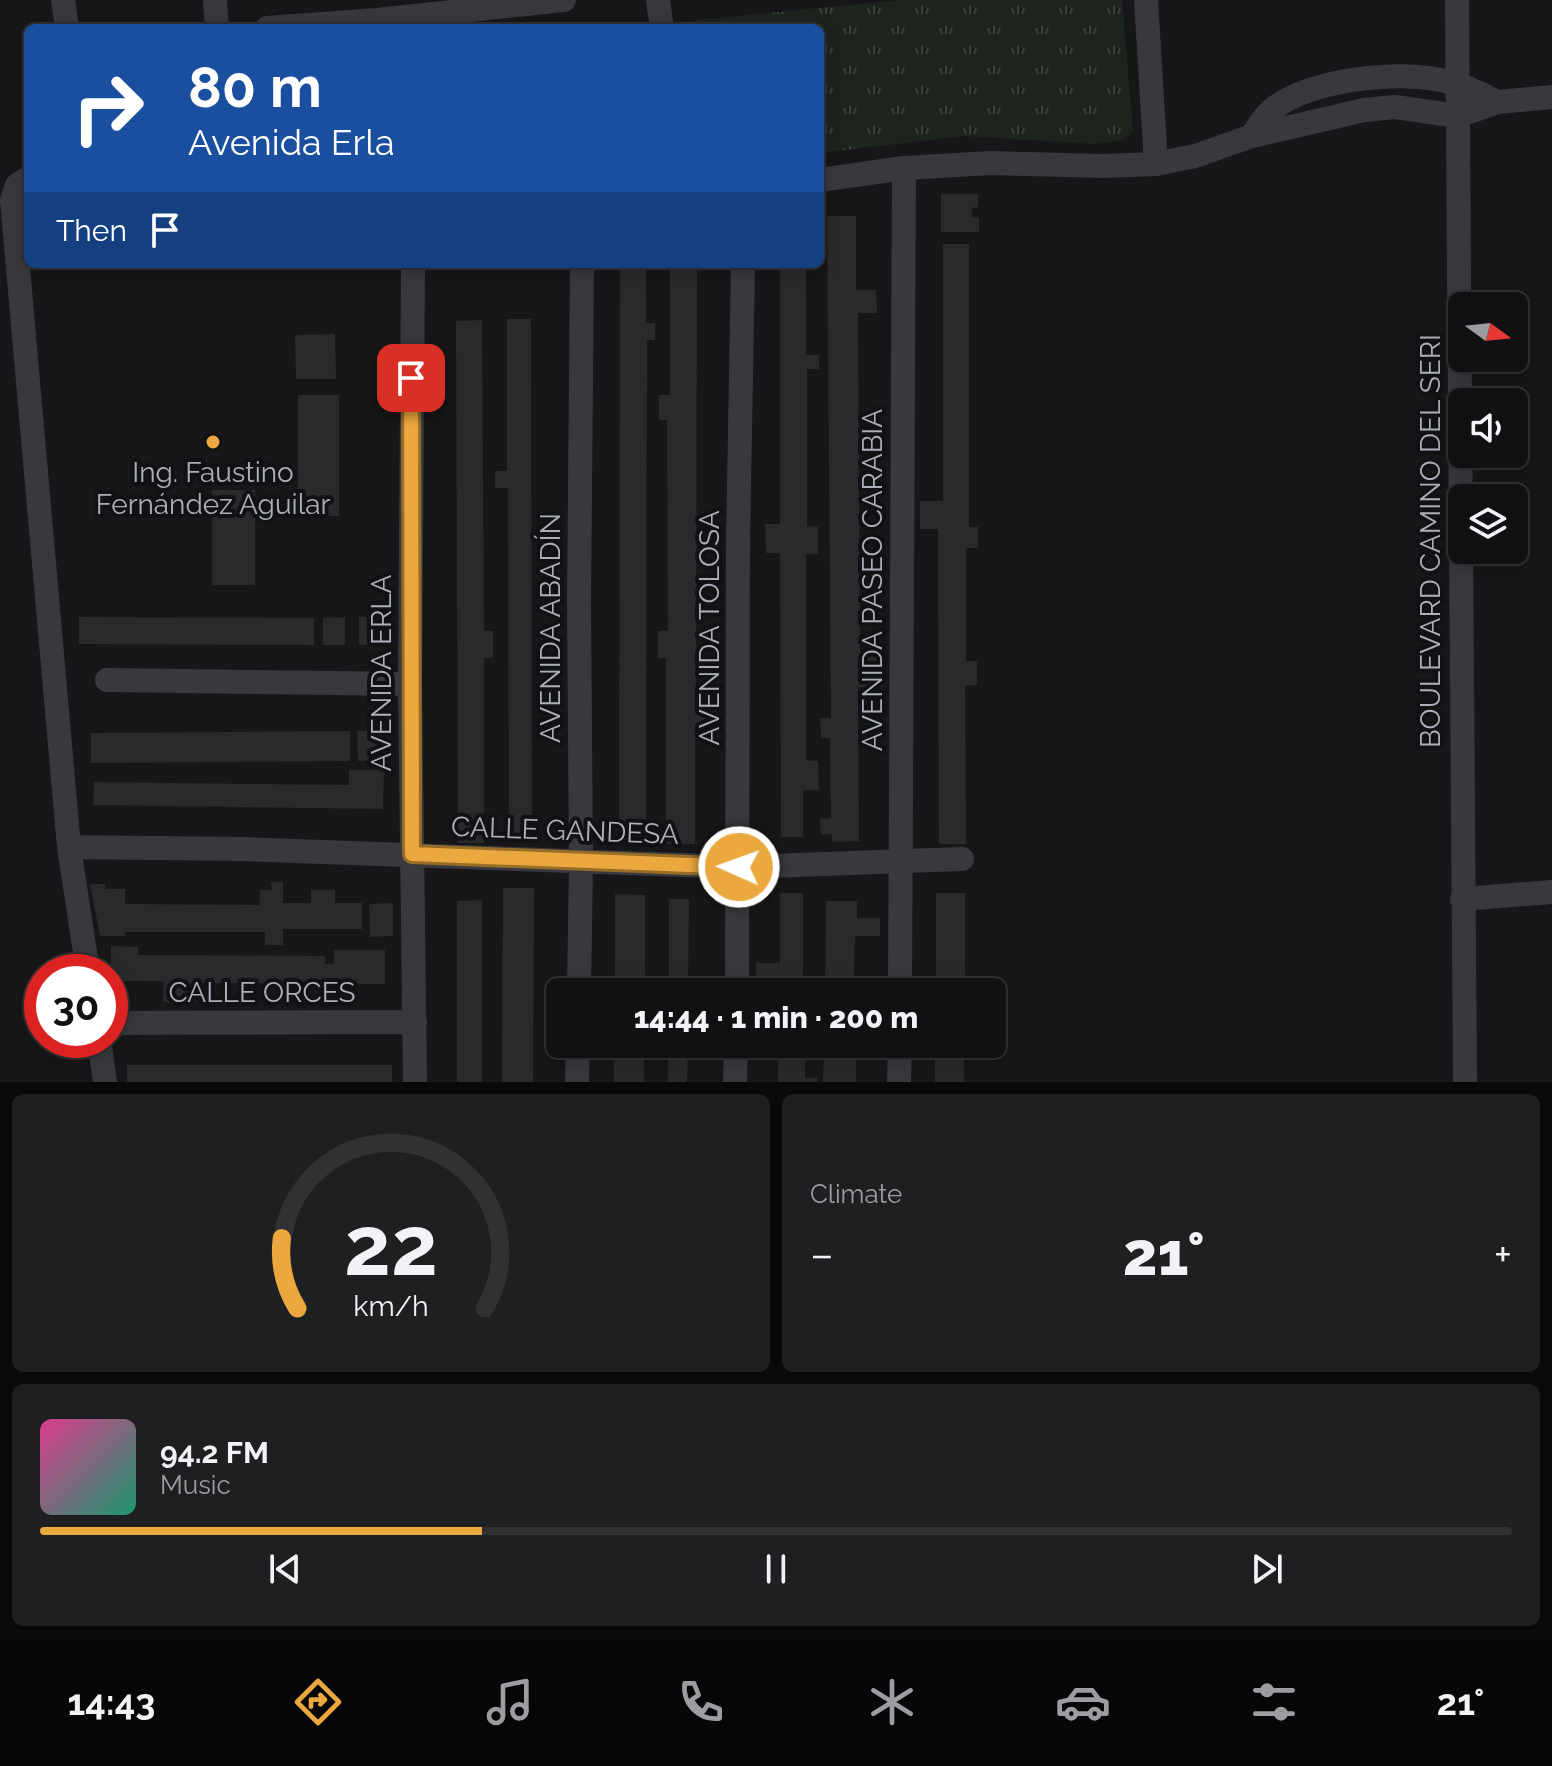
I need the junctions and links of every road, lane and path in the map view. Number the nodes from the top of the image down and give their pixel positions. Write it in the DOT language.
graph roads {
  1 [pos="63,0"];
  2 [pos="215,0"];
  3 [pos="564,0"];
  4 [pos="658,0"];
  5 [pos="1146,0"];
  6 [pos="1457,0"];
  7 [pos="490,4"];
  8 [pos="378,16"];
  9 [pos="66,24"];
  10 [pos="217,24"];
  11 [pos="304,24"];
  12 [pos="661,24"];
  13 [pos="1457,84"];
  14 [pos="1552,97"];
  15 [pos="1498,102"];
  16 [pos="1458,116"];
  17 [pos="1252,136"];
  18 [pos="1156,164"];
  19 [pos="904,168"];
  20 [pos="824,179"];
  21 [pos="23,182"];
  22 [pos="413,268"];
  23 [pos="582,268"];
  24 [pos="743,268"];
  25 [pos="107,680"];
  26 [pos="410,684"];
  27 [pos="69,847"];
  28 [pos="412,854"];
  29 [pos="962,859"];
  30 [pos="899,860"];
  31 [pos="581,862"];
  32 [pos="739,867"];
  33 [pos="1552,892"];
  34 [pos="1462,899"];
  35 [pos="85,954"];
  36 [pos="579,978"];
  37 [pos="737,978"];
  38 [pos="900,978"];
  39 [pos="415,1022"];
  40 [pos="128,1023"];
  41 [pos="102,1058"];
  42 [pos="578,1058"];
  43 [pos="736,1058"];
  44 [pos="900,1058"];
  45 [pos="105,1082"];
  46 [pos="415,1082"];
  47 [pos="577,1082"];
  48 [pos="735,1082"];
  49 [pos="899,1082"];
  50 [pos="1465,1082"];
  1 -- 9 [label="street"];
  2 -- 10 [label="street"];
  3 -- 7 [label="street"];
  4 -- 12 [label="street"];
  5 -- 18 [label="street"];
  6 -- 13 [label="street, BOULEVARD CAMINO DEL SERI"];
  7 -- 8 [label="street"];
  8 -- 11 [label="street"];
  13 -- 15 [label="street"];
  13 -- 16 [label="street, BOULEVARD CAMINO DEL SERI"];
  13 -- 17 [label="street"];
  14 -- 15 [label="street"];
  15 -- 16 [label="street"];
  16 -- 17 [label="street"];
  16 -- 34 [label="street, BOULEVARD CAMINO DEL SERI"];
  17 -- 18 [label="street"];
  18 -- 19 [label="street"];
  19 -- 20 [label="street"];
  19 -- 30 [label="street, AVENIDA PASEO CARABIA"];
  21 -- 27 [label="street"];
  22 -- 26 [label="street, AVENIDA ERLA"];
  23 -- 31 [label="street, AVENIDA ABADÍN"];
  24 -- 32 [label="street, AVENIDA TOLOSA"];
  25 -- 26 [label="street"];
  26 -- 28 [label="street, AVENIDA ERLA"];
  27 -- 28 [label="street, CALLE GANDESA"];
  27 -- 35 [label="street"];
  28 -- 31 [label="street, CALLE GANDESA"];
  28 -- 39 [label="street, AVENIDA ERLA"];
  29 -- 30 [label="street, CALLE GANDESA"];
  30 -- 32 [label="street, CALLE GANDESA"];
  30 -- 38 [label="street, AVENIDA PASEO CARABIA"];
  31 -- 32 [label="street, CALLE GANDESA"];
  31 -- 36 [label="street, AVENIDA ABADÍN"];
  32 -- 37 [label="street, AVENIDA TOLOSA"];
  33 -- 34 [label="street"];
  34 -- 50 [label="street, BOULEVARD CAMINO DEL SERI"];
  39 -- 40 [label="street, CALLE ORCES"];
  39 -- 46 [label="street, AVENIDA ERLA"];
  41 -- 45 [label="street"];
  42 -- 47 [label="street"];
  43 -- 48 [label="street"];
  44 -- 49 [label="street"];
}
